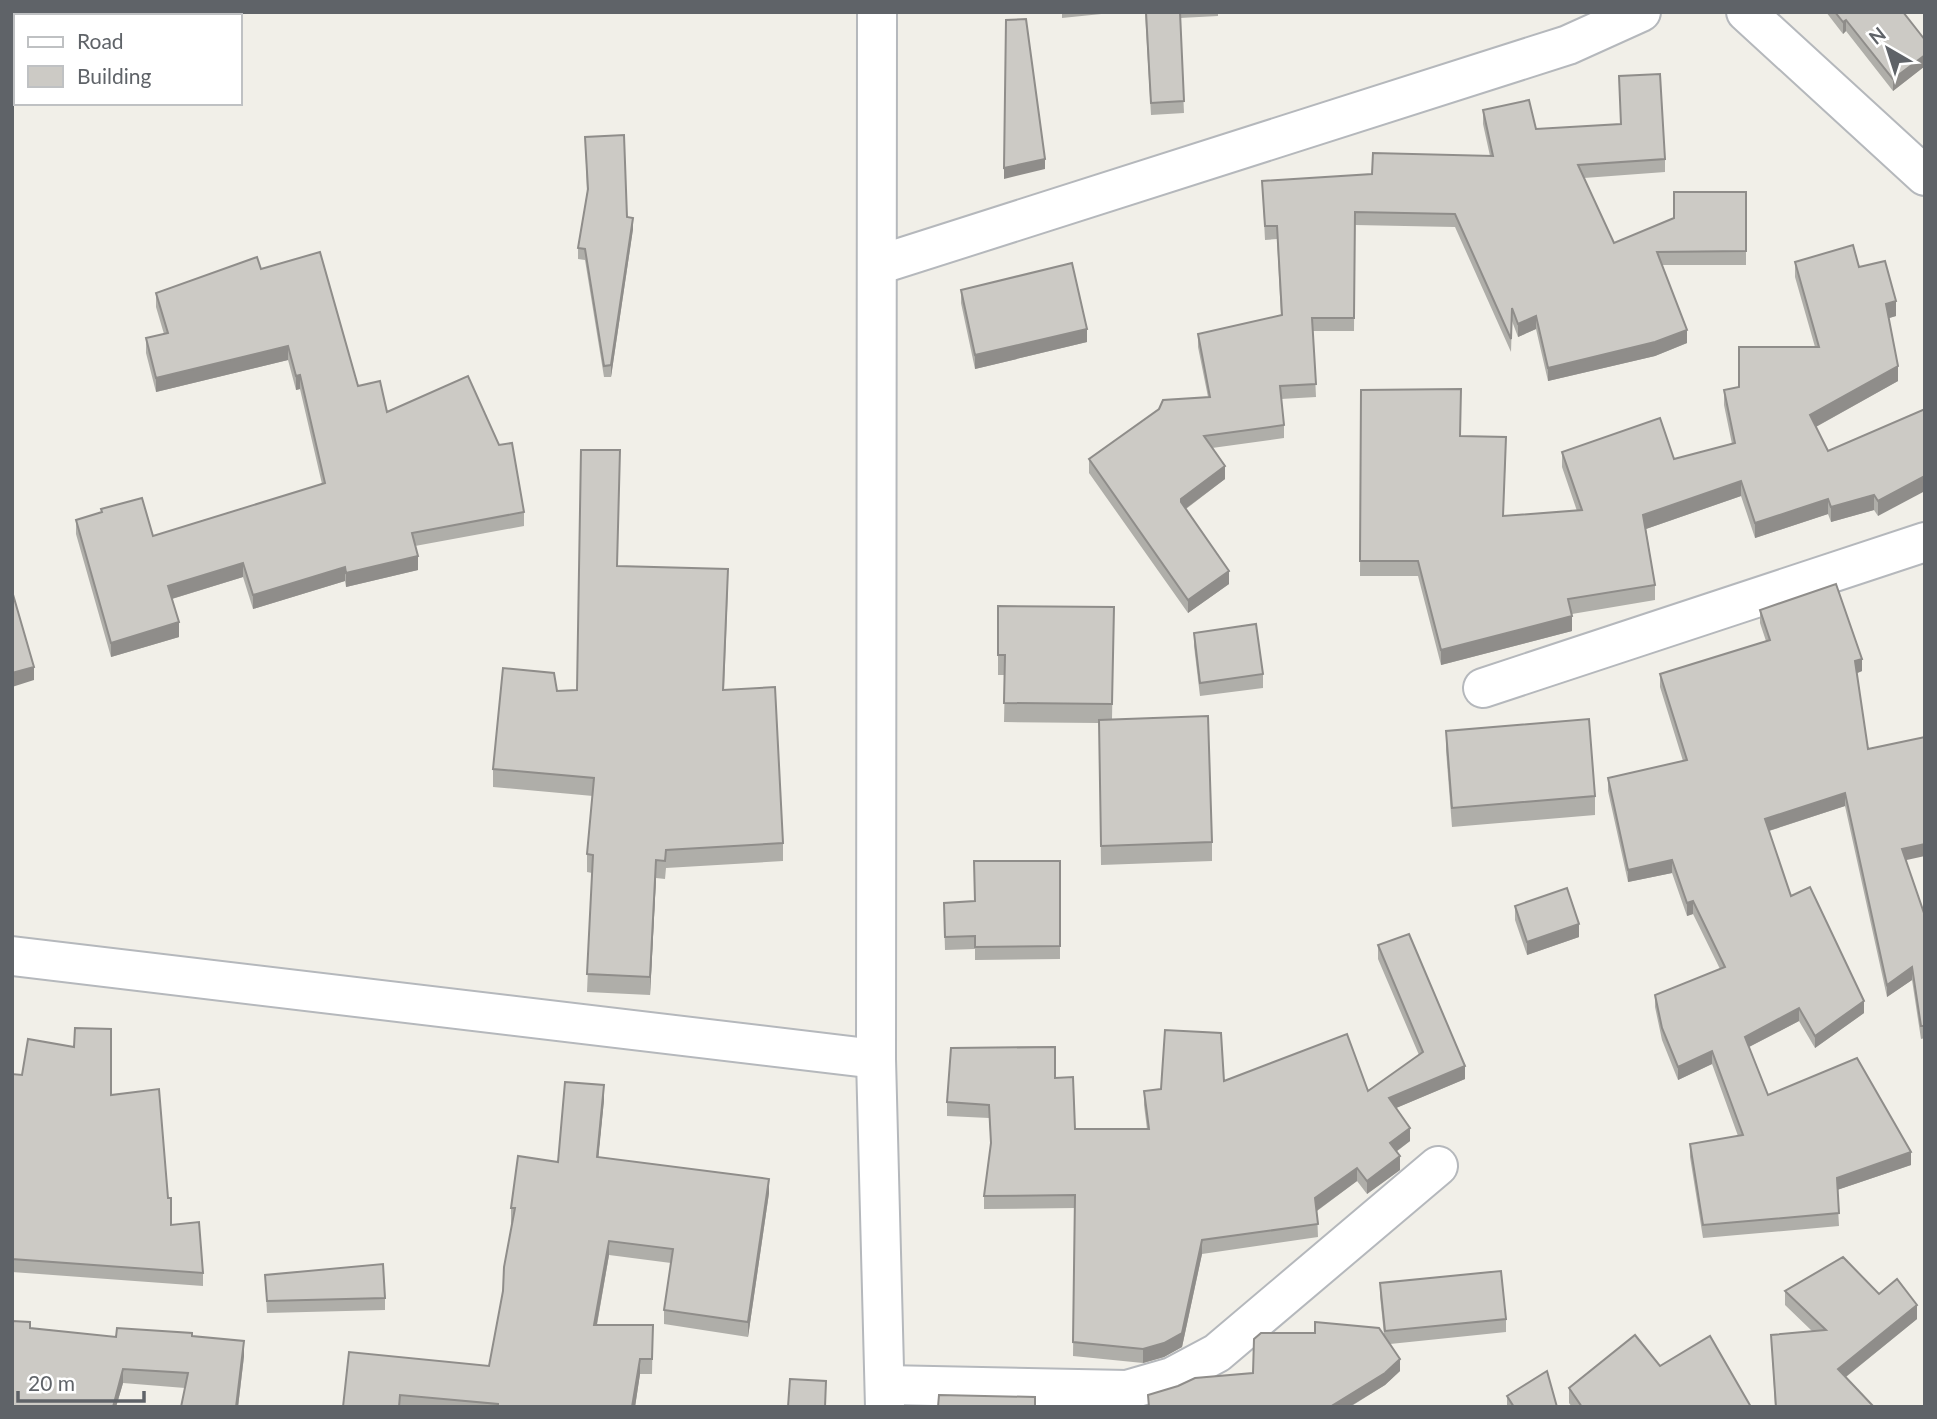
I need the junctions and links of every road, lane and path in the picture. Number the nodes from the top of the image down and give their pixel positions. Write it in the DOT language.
graph roads {
  1 [pos="877,12"];
  2 [pos="1641,12"];
  3 [pos="1746,12"];
  4 [pos="1925,176"];
  5 [pos="878,265"];
  6 [pos="1925,542"];
  7 [pos="1483,688"];
  8 [pos="12,956"];
  9 [pos="876,1059"];
  10 [pos="1438,1166"];
  11 [pos="885,1396"];
  1 -- 5 [label="street"];
  2 -- 5 [label="street"];
  3 -- 4 [label="street"];
  5 -- 9 [label="street"];
  6 -- 7 [label="street"];
  8 -- 9 [label="street"];
  9 -- 11 [label="street"];
  10 -- 11 [label="street"];
}
